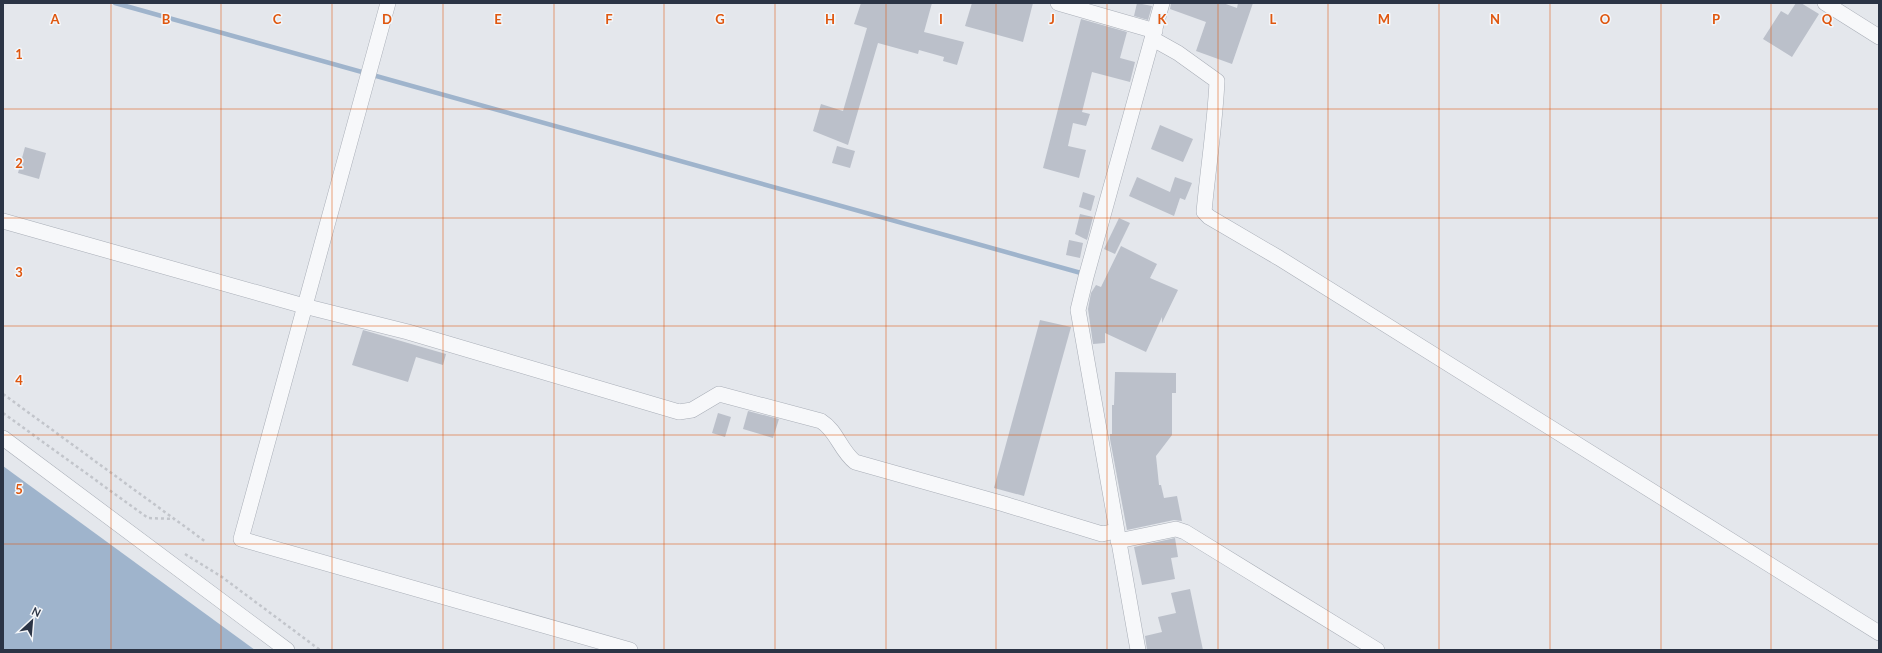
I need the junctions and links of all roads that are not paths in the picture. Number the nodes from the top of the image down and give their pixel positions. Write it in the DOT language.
graph roads {
  1 [pos="388,3"];
  2 [pos="1058,3"];
  3 [pos="1162,3"];
  4 [pos="1824,3"];
  5 [pos="1154,35"];
  6 [pos="1879,37"];
  7 [pos="3,221"];
  8 [pos="304,306"];
  9 [pos="3,438"];
  10 [pos="1117,536"];
  11 [pos="1879,633"];
  12 [pos="287,650"];
  13 [pos="630,650"];
  14 [pos="1138,650"];
  15 [pos="1376,650"];
  1 -- 8 [label="street"];
  2 -- 5 [label="street"];
  3 -- 5 [label="street"];
  4 -- 6 [label="street"];
  5 -- 10 [label="street"];
  5 -- 11 [label="street"];
  7 -- 8 [label="street"];
  8 -- 10 [label="street"];
  8 -- 13 [label="street"];
  9 -- 12 [label="street"];
  10 -- 14 [label="street"];
  10 -- 15 [label="street"];
}
